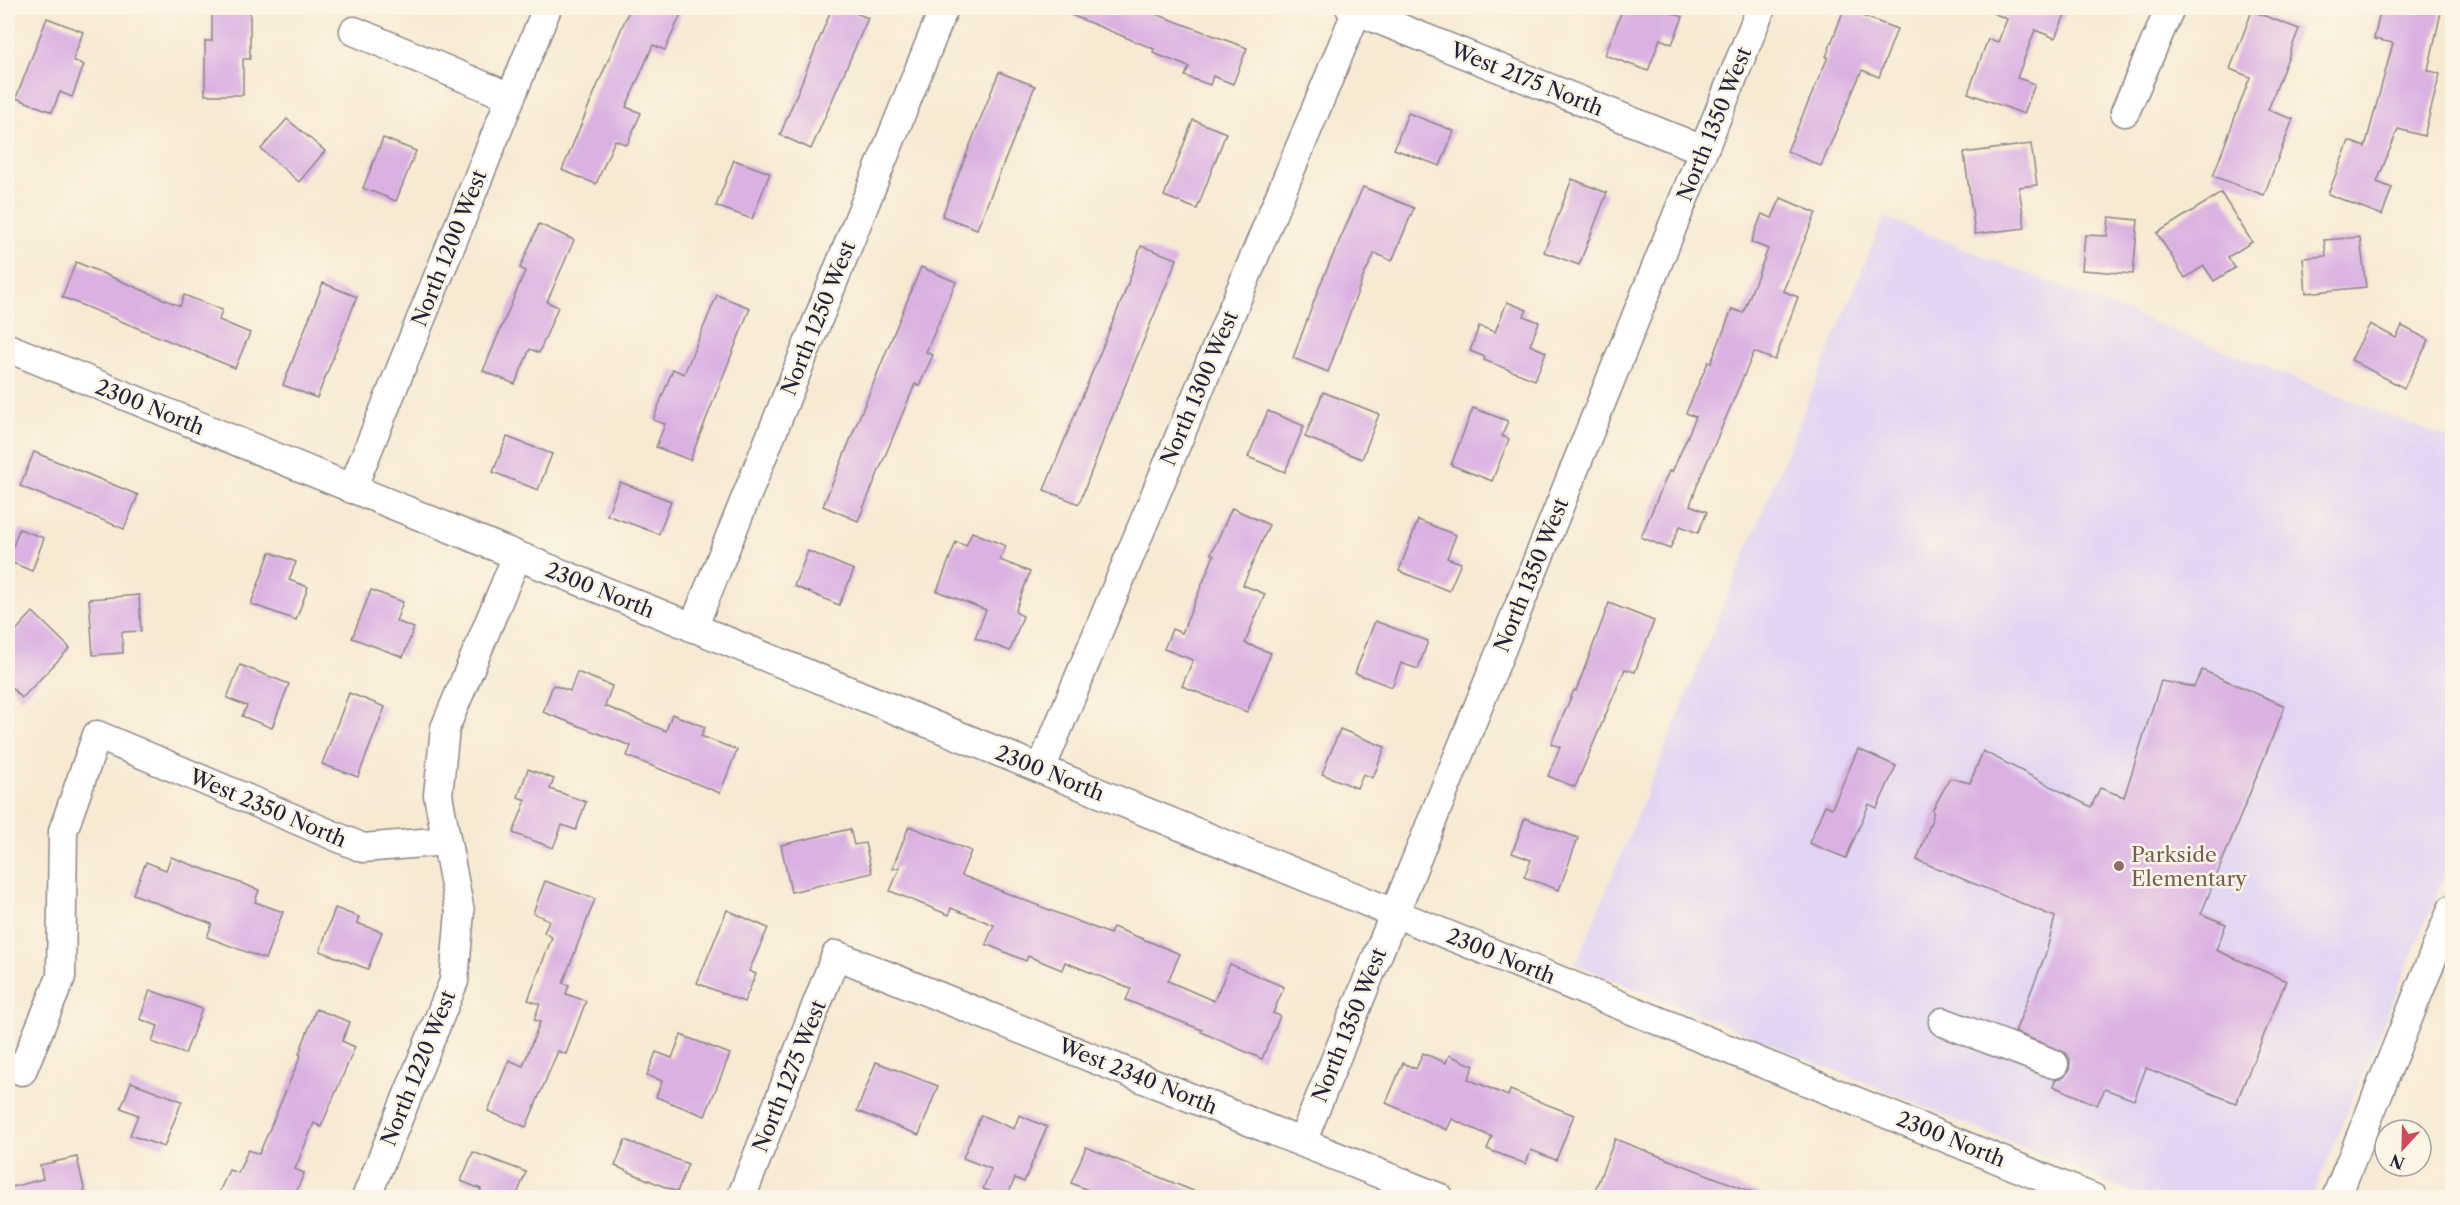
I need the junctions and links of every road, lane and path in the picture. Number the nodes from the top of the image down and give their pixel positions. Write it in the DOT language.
graph roads {
  1 [pos="547,8"];
  2 [pos="944,8"];
  3 [pos="1355,8"];
  4 [pos="1761,8"];
  5 [pos="2170,8"];
  6 [pos="354,31"];
  7 [pos="510,97"];
  8 [pos="2125,112"];
  9 [pos="1703,150"];
  10 [pos="8,348"];
  11 [pos="352,489"];
  12 [pos="517,555"];
  13 [pos="693,628"];
  14 [pos="1041,769"];
  15 [pos="446,841"];
  16 [pos="2452,909"];
  17 [pos="1394,913"];
  18 [pos="836,955"];
  19 [pos="1943,1022"];
  20 [pos="2054,1064"];
  21 [pos="15,1068"];
  22 [pos="1302,1142"];
  23 [pos="366,1197"];
  24 [pos="741,1197"];
  25 [pos="1440,1197"];
  26 [pos="2093,1197"];
  27 [pos="2336,1197"];
  1 -- 7 [label="street, North 1200 West"];
  2 -- 13 [label="street, North 1250 West"];
  3 -- 9 [label="street, West 2175 North"];
  3 -- 14 [label="street, North 1300 West"];
  4 -- 9 [label="street, North 1350 West"];
  5 -- 8 [label="street"];
  6 -- 7 [label="street"];
  7 -- 11 [label="street, North 1200 West"];
  9 -- 17 [label="street, North 1350 West"];
  10 -- 11 [label="street, 2300 North"];
  11 -- 12 [label="street, 2300 North"];
  12 -- 13 [label="street, 2300 North"];
  12 -- 15 [label="street, North 1220 West"];
  13 -- 14 [label="street, 2300 North"];
  14 -- 17 [label="street, 2300 North"];
  15 -- 21 [label="street, West 2350 North"];
  15 -- 23 [label="street, North 1220 West"];
  16 -- 27 [label="street"];
  17 -- 22 [label="street, North 1350 West"];
  17 -- 26 [label="street, 2300 North"];
  18 -- 22 [label="street, West 2340 North"];
  18 -- 24 [label="street, North 1275 West"];
  19 -- 20 [label="street"];
  22 -- 25 [label="street, West 2340 North"];
}
